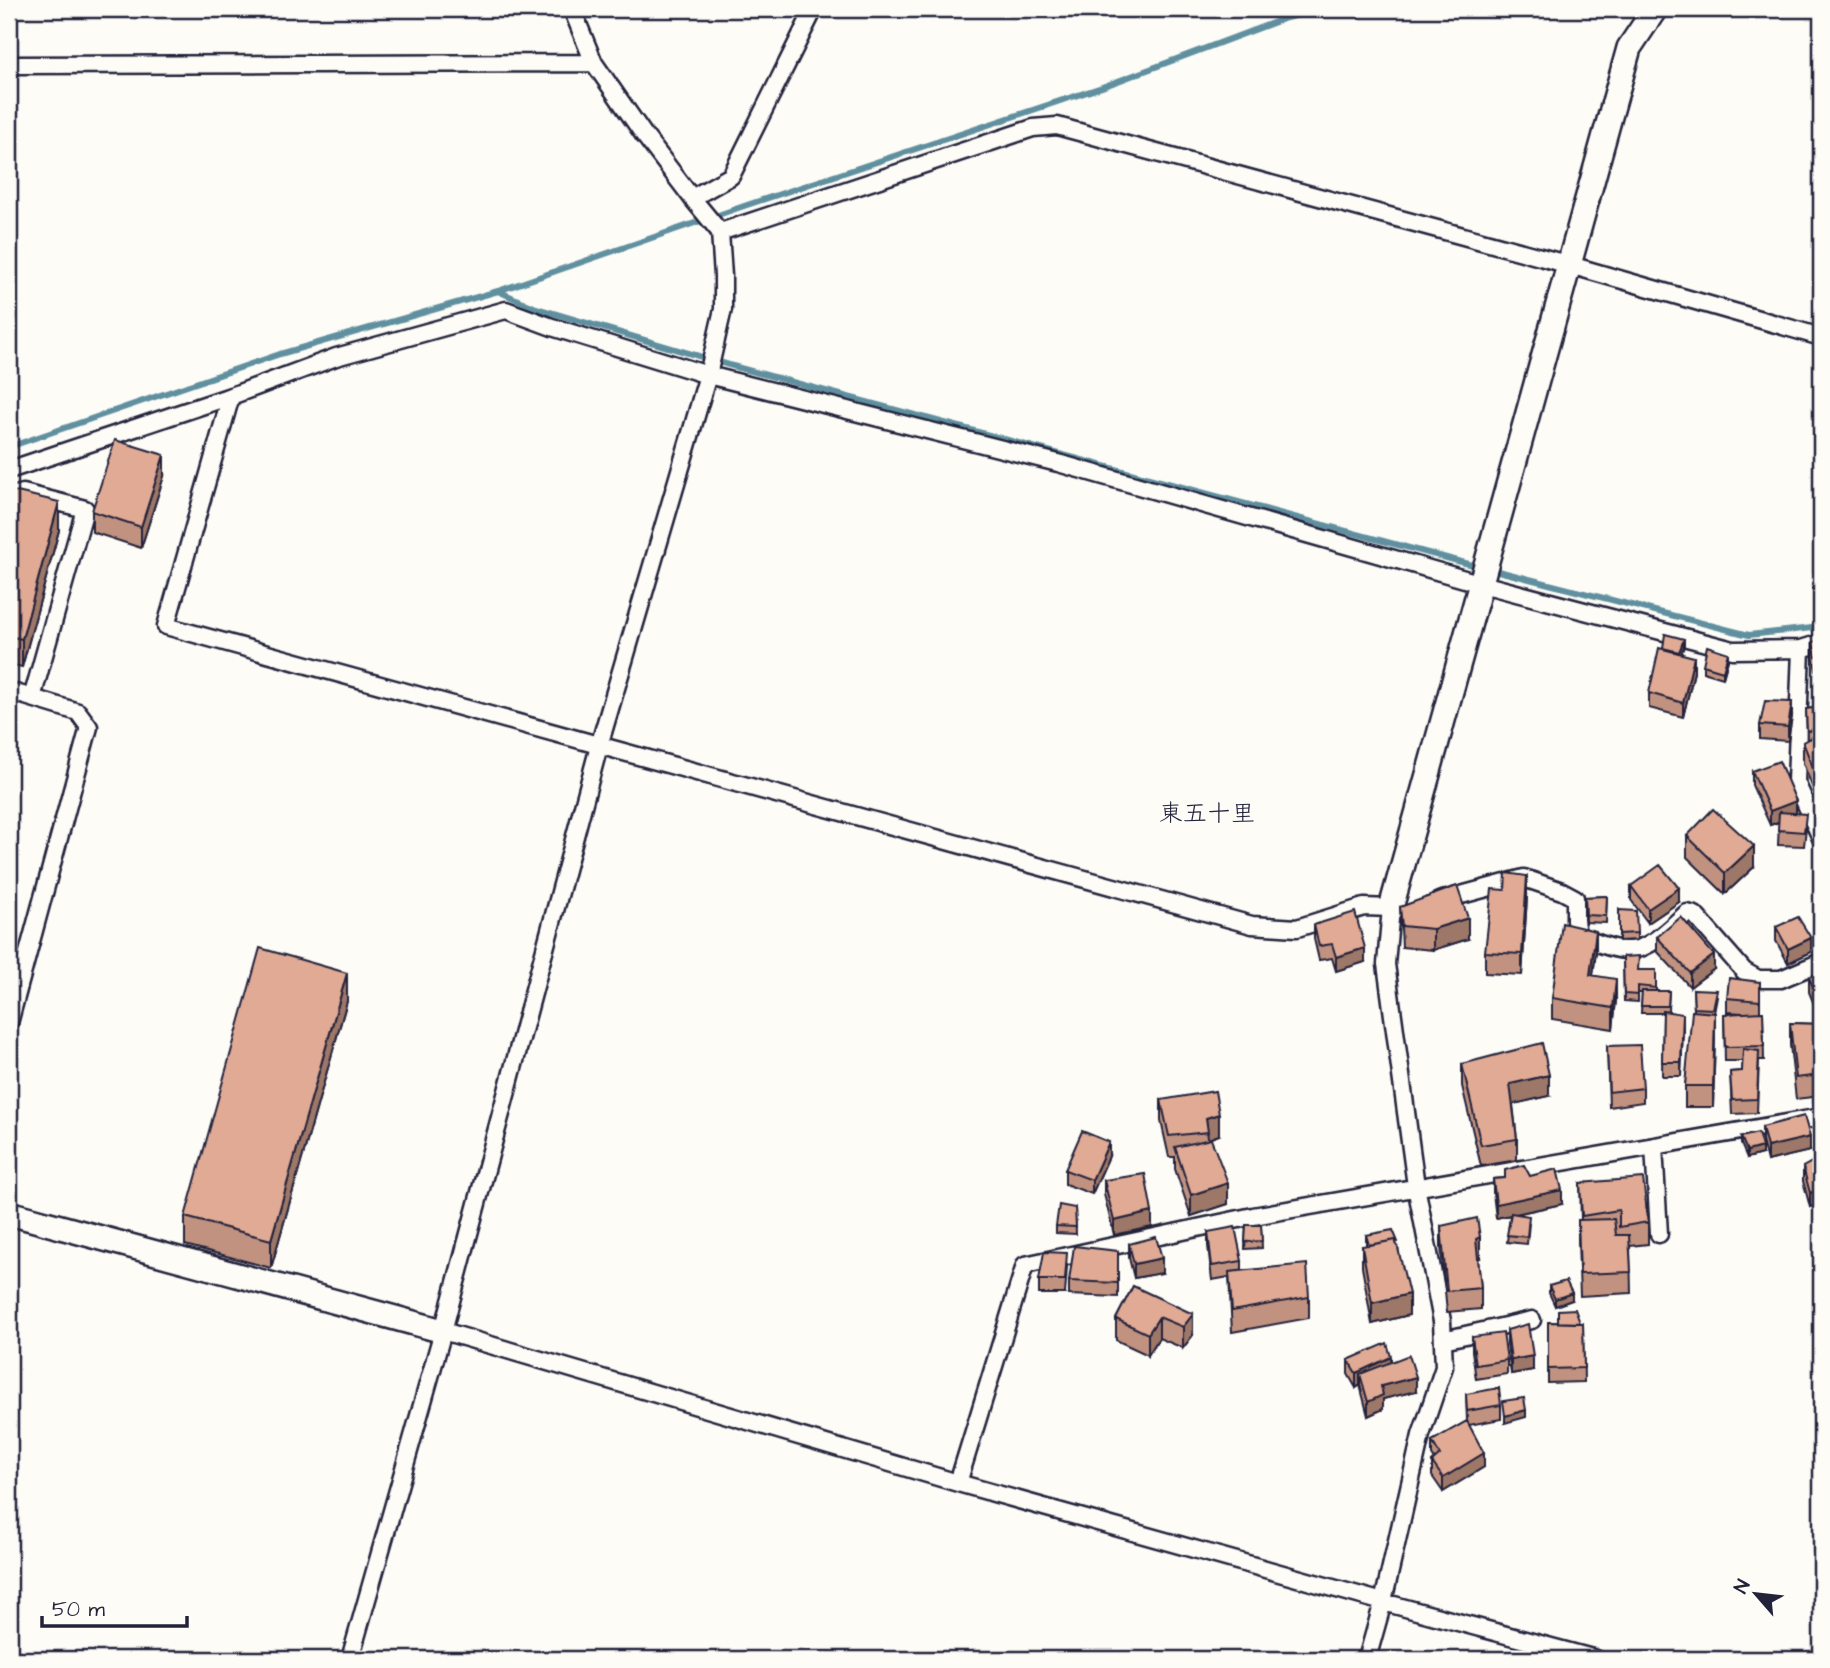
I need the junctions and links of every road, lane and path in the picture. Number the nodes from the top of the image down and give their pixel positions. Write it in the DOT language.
graph roads {
  1 [pos="572,9"];
  2 [pos="814,9"];
  3 [pos="1655,9"];
  4 [pos="594,63"];
  5 [pos="9,65"];
  6 [pos="692,198"];
  7 [pos="720,232"];
  8 [pos="1570,265"];
  9 [pos="1821,337"];
  10 [pos="708,374"];
  11 [pos="231,396"];
  12 [pos="9,470"];
  13 [pos="9,497"];
  14 [pos="1482,584"];
  15 [pos="1821,643"];
  16 [pos="1801,649"];
  17 [pos="9,691"];
  18 [pos="32,698"];
  19 [pos="599,746"];
  20 [pos="1821,838"];
  21 [pos="1430,903"];
  22 [pos="1395,911"];
  23 [pos="1821,962"];
  24 [pos="9,1023"];
  25 [pos="1821,1117"];
  26 [pos="1654,1146"];
  27 [pos="1416,1186"];
  28 [pos="9,1213"];
  29 [pos="1659,1234"];
  30 [pos="1532,1320"];
  31 [pos="443,1331"];
  32 [pos="1443,1340"];
  33 [pos="958,1483"];
  34 [pos="1382,1602"];
  35 [pos="350,1659"];
  36 [pos="1367,1659"];
  37 [pos="1596,1659"];
  1 -- 4 [label="street"];
  2 -- 6 [label="street"];
  3 -- 8 [label="street"];
  4 -- 5 [label="street"];
  4 -- 6 [label="street"];
  6 -- 7 [label="street"];
  7 -- 8 [label="street"];
  7 -- 10 [label="street"];
  8 -- 9 [label="street"];
  8 -- 14 [label="street"];
  10 -- 11 [label="street"];
  10 -- 14 [label="street"];
  10 -- 19 [label="street"];
  11 -- 12 [label="street"];
  11 -- 19 [label="street"];
  13 -- 18 [label="street"];
  14 -- 16 [label="street"];
  14 -- 22 [label="street"];
  15 -- 16 [label="street"];
  16 -- 20 [label="street"];
  17 -- 18 [label="street"];
  18 -- 24 [label="street"];
  19 -- 22 [label="street"];
  19 -- 31 [label="street"];
  21 -- 23 [label="street"];
  22 -- 27 [label="street"];
  25 -- 26 [label="street"];
  26 -- 27 [label="street"];
  26 -- 29 [label="street"];
  27 -- 32 [label="street"];
  27 -- 33 [label="street"];
  28 -- 31 [label="street"];
  30 -- 32 [label="street"];
  31 -- 33 [label="street"];
  31 -- 35 [label="street"];
  32 -- 34 [label="street"];
  33 -- 34 [label="street"];
  34 -- 36 [label="street"];
  34 -- 37 [label="street"];
}
